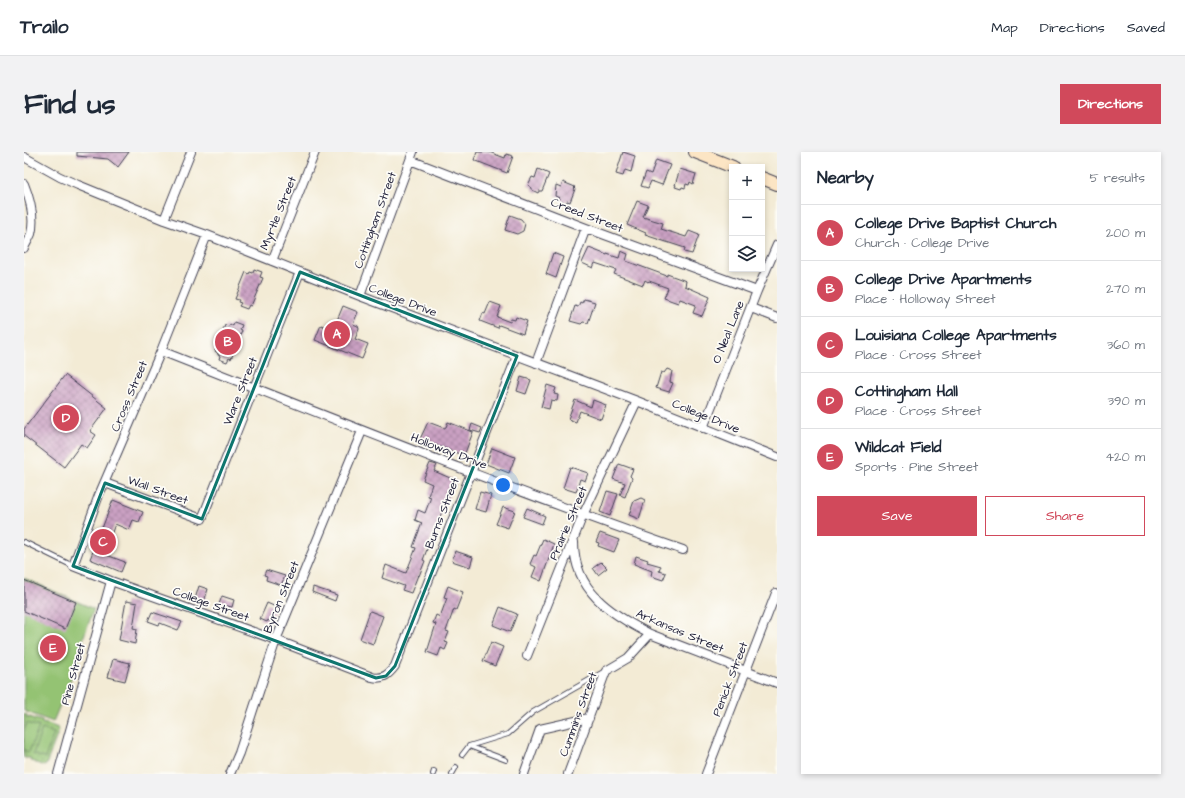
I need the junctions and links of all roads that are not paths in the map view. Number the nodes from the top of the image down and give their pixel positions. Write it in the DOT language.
graph roads {
  1 [pos="191,152"];
  2 [pos="315,152"];
  3 [pos="413,152"];
  4 [pos="695,152"];
  5 [pos="24,157"];
  6 [pos="410,160"];
  7 [pos="729,165"];
  8 [pos="765,179"];
  9 [pos="24,184"];
  10 [pos="777,184"];
  11 [pos="164,220"];
  12 [pos="586,228"];
  13 [pos="207,235"];
  14 [pos="777,245"];
  15 [pos="24,248"];
  16 [pos="272,261"];
  17 [pos="300,272"];
  18 [pos="757,291"];
  19 [pos="360,296"];
  20 [pos="751,308"];
  21 [pos="777,318"];
  22 [pos="161,351"];
  23 [pos="517,356"];
  24 [pos="536,363"];
  25 [pos="254,387"];
  26 [pos="637,401"];
  27 [pos="702,428"];
  28 [pos="362,431"];
  29 [pos="777,457"];
  30 [pos="471,472"];
  31 [pos="105,483"];
  32 [pos="583,515"];
  33 [pos="202,519"];
  34 [pos="574,538"];
  35 [pos="24,542"];
  36 [pos="683,550"];
  37 [pos="74,566"];
  38 [pos="111,581"];
  39 [pos="776,593"];
  40 [pos="650,634"];
  41 [pos="276,640"];
  42 [pos="527,656"];
  43 [pos="606,671"];
  44 [pos="746,671"];
  45 [pos="386,676"];
  46 [pos="777,683"];
  47 [pos="589,718"];
  48 [pos="469,746"];
  49 [pos="462,755"];
  50 [pos="506,760"];
  51 [pos="456,767"];
  52 [pos="58,774"];
  53 [pos="230,774"];
  54 [pos="452,774"];
  55 [pos="524,774"];
  56 [pos="568,774"];
  57 [pos="706,774"];
  1 -- 11 [label="street"];
  2 -- 16 [label="street, Myrtle Street"];
  3 -- 6 [label="street, Cottingham Street"];
  4 -- 7 [label="main road"];
  5 -- 11 [label="street, College Drive"];
  6 -- 12 [label="street, Creed Street"];
  6 -- 19 [label="street, Cottingham Street"];
  8 -- 10 [label="main road"];
  9 -- 15 [label="street"];
  11 -- 13 [label="street, College Drive"];
  12 -- 18 [label="street, Creed Street"];
  12 -- 24 [label="street"];
  13 -- 16 [label="street, College Drive"];
  13 -- 22 [label="street, Cross Street"];
  14 -- 18 [label="street, O Neal Lane"];
  16 -- 17 [label="street, College Drive"];
  17 -- 19 [label="street, College Drive"];
  17 -- 25 [label="street, Ware Street"];
  18 -- 20 [label="street, O Neal Lane"];
  19 -- 23 [label="street, College Drive"];
  20 -- 21 [label="street"];
  20 -- 27 [label="street, O Neal Lane"];
  22 -- 25 [label="street, Holloway Drive"];
  22 -- 31 [label="street, Cross Street"];
  23 -- 24 [label="street, College Drive"];
  23 -- 30 [label="street, Burns Street"];
  24 -- 26 [label="street, College Drive"];
  25 -- 28 [label="street, Holloway Drive"];
  25 -- 33 [label="street, Ware Street"];
  26 -- 27 [label="street, College Drive"];
  26 -- 32 [label="street, Prairie Street"];
  27 -- 29 [label="street, College Drive"];
  28 -- 30 [label="street, Holloway Drive"];
  28 -- 41 [label="street, Byron Street"];
  30 -- 32 [label="street, Holloway Drive"];
  30 -- 45 [label="street, Burns Street"];
  31 -- 33 [label="street, Wall Street"];
  31 -- 37 [label="street, Cross Street"];
  32 -- 34 [label="street, Prairie Street"];
  32 -- 36 [label="street, Holloway Drive"];
  34 -- 40 [label="street, Arkansas Street"];
  34 -- 42 [label="street, Prairie Street"];
  35 -- 37 [label="lane"];
  37 -- 38 [label="street, College Street"];
  38 -- 41 [label="street, College Street"];
  38 -- 52 [label="street, Pine Street"];
  39 -- 44 [label="street, Penick Street"];
  40 -- 43 [label="street, Cummins Street"];
  40 -- 44 [label="street, Arkansas Street"];
  41 -- 45 [label="street, College Street"];
  41 -- 53 [label="street, Byron Street"];
  43 -- 47 [label="street, Cummins Street"];
  43 -- 48 [label="lane"];
  44 -- 46 [label="street, Arkansas Street"];
  44 -- 57 [label="street, Penick Street"];
  47 -- 55 [label="street"];
  47 -- 56 [label="street, Cummins Street"];
  48 -- 49 [label="lane"];
  48 -- 50 [label="lane"];
  51 -- 54 [label="lane"];
}
